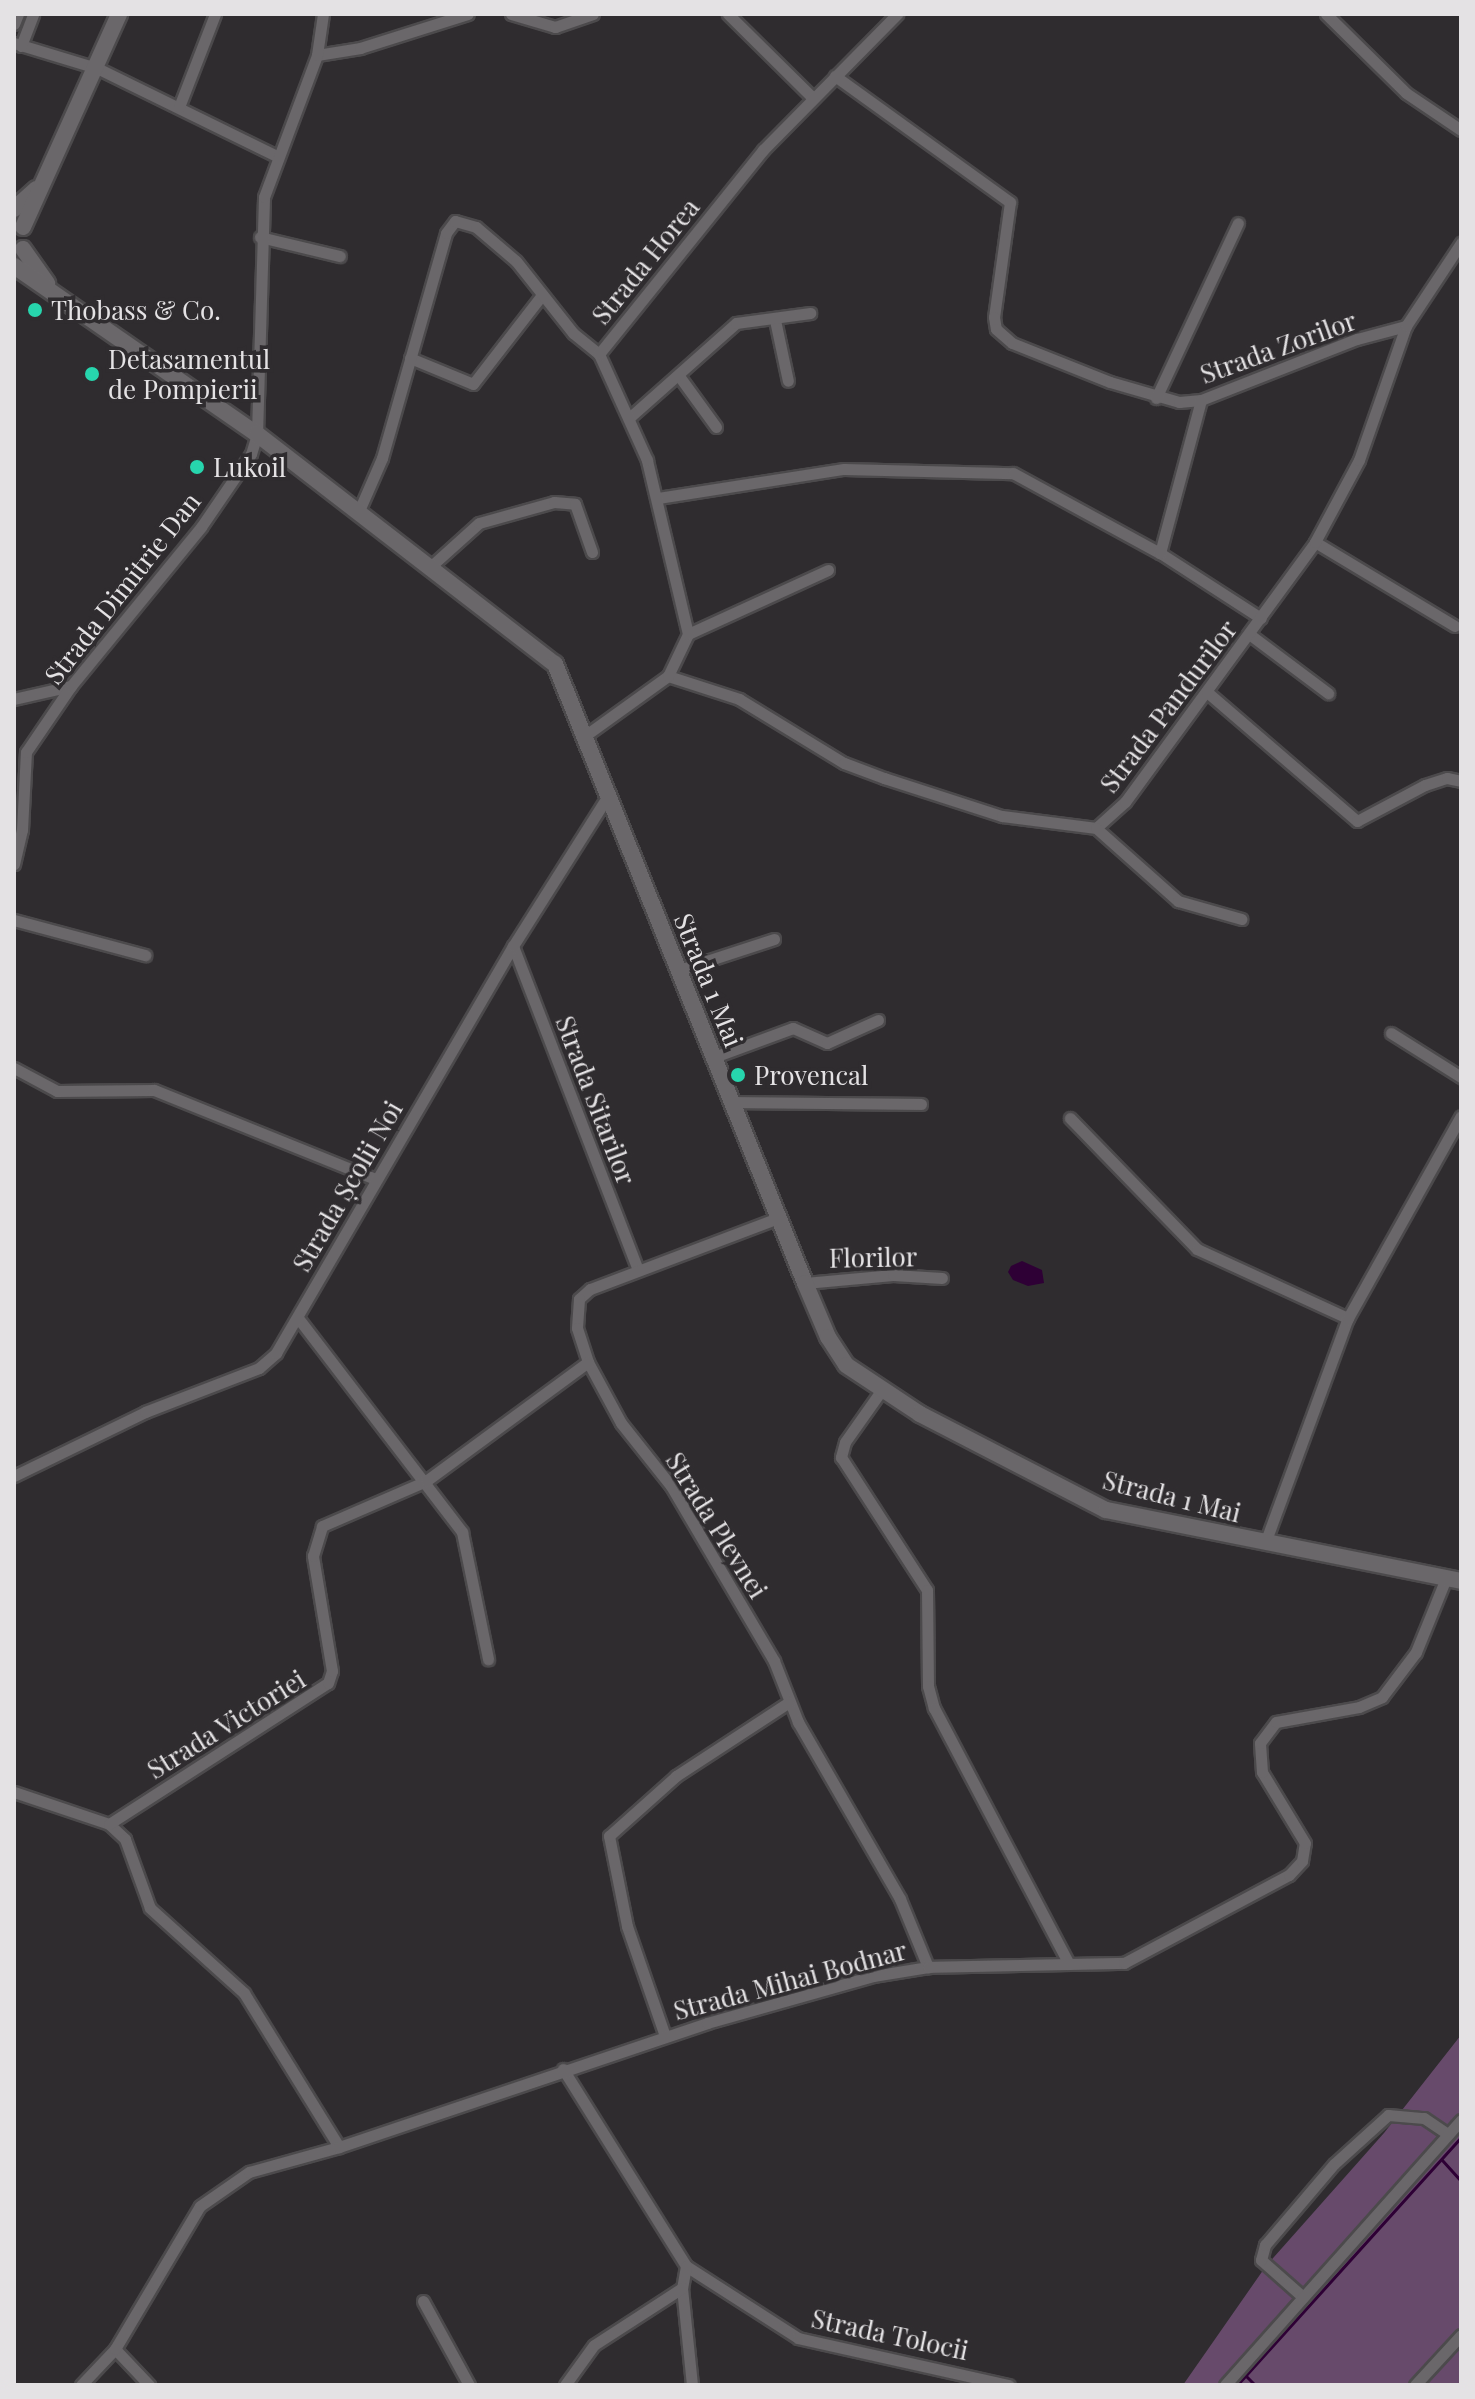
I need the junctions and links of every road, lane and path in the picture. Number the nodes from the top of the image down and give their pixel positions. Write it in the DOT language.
graph roads {
  1 [pos="18,14"];
  2 [pos="33,14"];
  3 [pos="119,14"];
  4 [pos="215,14"];
  5 [pos="323,14"];
  6 [pos="468,14"];
  7 [pos="511,14"];
  8 [pos="593,14"];
  9 [pos="728,14"];
  10 [pos="897,14"];
  11 [pos="1326,14"];
  12 [pos="14,24"];
  13 [pos="18,44"];
  14 [pos="317,55"];
  15 [pos="97,68"];
  16 [pos="835,76"];
  17 [pos="813,98"];
  18 [pos="179,107"];
  19 [pos="1461,130"];
  20 [pos="277,156"];
  21 [pos="40,185"];
  22 [pos="14,209"];
  23 [pos="18,223"];
  24 [pos="1238,223"];
  25 [pos="260,237"];
  26 [pos="1461,243"];
  27 [pos="19,254"];
  28 [pos="340,256"];
  29 [pos="14,266"];
  30 [pos="54,294"];
  31 [pos="542,295"];
  32 [pos="810,313"];
  33 [pos="775,320"];
  34 [pos="1406,326"];
  35 [pos="599,354"];
  36 [pos="410,358"];
  37 [pos="679,376"];
  38 [pos="788,381"];
  39 [pos="1156,398"];
  40 [pos="1201,400"];
  41 [pos="629,418"];
  42 [pos="716,427"];
  43 [pos="257,434"];
  44 [pos="658,498"];
  45 [pos="358,513"];
  46 [pos="1315,542"];
  47 [pos="592,552"];
  48 [pos="1160,553"];
  49 [pos="429,568"];
  50 [pos="828,570"];
  51 [pos="1261,618"];
  52 [pos="1455,626"];
  53 [pos="688,634"];
  54 [pos="1249,634"];
  55 [pos="668,676"];
  56 [pos="71,686"];
  57 [pos="1207,692"];
  58 [pos="1328,693"];
  59 [pos="14,699"];
  60 [pos="586,735"];
  61 [pos="1461,781"];
  62 [pos="609,794"];
  63 [pos="1096,828"];
  64 [pos="14,864"];
  65 [pos="1241,919"];
  66 [pos="14,920"];
  67 [pos="774,939"];
  68 [pos="513,946"];
  69 [pos="145,955"];
  70 [pos="679,970"];
  71 [pos="878,1020"];
  72 [pos="1391,1033"];
  73 [pos="714,1057"];
  74 [pos="14,1068"];
  75 [pos="1461,1077"];
  76 [pos="732,1102"];
  77 [pos="921,1104"];
  78 [pos="1461,1116"];
  79 [pos="1070,1118"];
  80 [pos="375,1179"];
  81 [pos="778,1218"];
  82 [pos="638,1270"];
  83 [pos="942,1278"];
  84 [pos="805,1283"];
  85 [pos="298,1318"];
  86 [pos="1348,1318"];
  87 [pos="588,1362"];
  88 [pos="881,1391"];
  89 [pos="14,1476"];
  90 [pos="426,1481"];
  91 [pos="1265,1543"];
  92 [pos="1454,1580"];
  93 [pos="488,1659"];
  94 [pos="789,1702"];
  95 [pos="14,1792"];
  96 [pos="109,1824"];
  97 [pos="1069,1964"];
  98 [pos="928,1967"];
  99 [pos="665,2036"];
  100 [pos="563,2069"];
  101 [pos="1461,2120"];
  102 [pos="1448,2134"];
  103 [pos="339,2147"];
  104 [pos="686,2266"];
  105 [pos="682,2288"];
  106 [pos="1303,2297"];
  107 [pos="423,2301"];
  108 [pos="1461,2335"];
  109 [pos="115,2349"];
  110 [pos="689,2382"];
  111 [pos="81,2385"];
  112 [pos="149,2385"];
  113 [pos="469,2385"];
  114 [pos="565,2385"];
  115 [pos="1009,2385"];
  116 [pos="1225,2385"];
  117 [pos="1415,2385"];
  1 -- 12 [label="street"];
  2 -- 13 [label="street"];
  3 -- 15 [label="main road"];
  4 -- 18 [label="street"];
  5 -- 14 [label="street"];
  6 -- 14 [label="street"];
  7 -- 8 [label="street"];
  9 -- 17 [label="street"];
  10 -- 16 [label="street, Strada Horea"];
  11 -- 19 [label="street"];
  13 -- 15 [label="street"];
  14 -- 20 [label="street"];
  15 -- 18 [label="street"];
  15 -- 21 [label="main road"];
  16 -- 17 [label="street, Strada Horea"];
  16 -- 39 [label="street, Strada Zorilor"];
  17 -- 35 [label="street, Strada Horea"];
  18 -- 20 [label="street"];
  20 -- 25 [label="street"];
  21 -- 22 [label="main road"];
  21 -- 23 [label="main road"];
  23 -- 27 [label="main road"];
  24 -- 39 [label="street"];
  25 -- 28 [label="street"];
  25 -- 43 [label="street"];
  26 -- 34 [label="street, Strada Pandurilor"];
  27 -- 30 [label="main road, Strada 1 Mai"];
  29 -- 30 [label="main road, Strada 1 Mai"];
  30 -- 43 [label="main road, Strada 1 Mai"];
  31 -- 35 [label="street"];
  31 -- 36 [label="street"];
  31 -- 36 [label="street"];
  32 -- 33 [label="street"];
  33 -- 37 [label="street"];
  33 -- 38 [label="street"];
  34 -- 40 [label="street, Strada Zorilor"];
  34 -- 46 [label="street, Strada Pandurilor"];
  35 -- 41 [label="street, Strada Horea"];
  36 -- 45 [label="street"];
  37 -- 41 [label="street"];
  37 -- 42 [label="street"];
  39 -- 40 [label="street, Strada Zorilor"];
  40 -- 48 [label="street"];
  41 -- 44 [label="street, Strada Horea"];
  43 -- 45 [label="main road, Strada 1 Mai"];
  43 -- 56 [label="street, Strada Dimitrie Dan"];
  44 -- 48 [label="street"];
  44 -- 53 [label="street, Strada Horea"];
  45 -- 49 [label="main road, Strada 1 Mai"];
  46 -- 51 [label="street, Strada Pandurilor"];
  46 -- 52 [label="street"];
  47 -- 49 [label="street"];
  48 -- 51 [label="street"];
  49 -- 60 [label="main road, Strada 1 Mai"];
  50 -- 53 [label="street"];
  51 -- 54 [label="street, Strada Pandurilor"];
  53 -- 55 [label="street"];
  54 -- 57 [label="street, Strada Pandurilor"];
  54 -- 58 [label="street"];
  55 -- 60 [label="street"];
  55 -- 63 [label="street, Strada Pandurilor"];
  56 -- 59 [label="street"];
  56 -- 64 [label="street, Strada Dimitrie Dan"];
  57 -- 61 [label="street"];
  57 -- 63 [label="street, Strada Pandurilor"];
  60 -- 62 [label="main road, Strada 1 Mai"];
  62 -- 68 [label="street, Strada Școlii Noi"];
  62 -- 70 [label="main road, Strada 1 Mai"];
  63 -- 65 [label="street"];
  66 -- 69 [label="street"];
  67 -- 70 [label="street"];
  68 -- 80 [label="street, Strada Școlii Noi"];
  68 -- 82 [label="street, Strada Sitarilor"];
  70 -- 73 [label="main road, Strada 1 Mai"];
  71 -- 73 [label="street"];
  72 -- 75 [label="street"];
  73 -- 76 [label="main road, Strada 1 Mai"];
  74 -- 80 [label="street"];
  76 -- 77 [label="street"];
  76 -- 81 [label="main road, Strada 1 Mai"];
  78 -- 86 [label="street"];
  79 -- 86 [label="street"];
  80 -- 85 [label="street, Strada Școlii Noi"];
  81 -- 82 [label="street, Strada Plevnei"];
  81 -- 84 [label="main road, Strada 1 Mai"];
  82 -- 87 [label="street, Strada Plevnei"];
  83 -- 84 [label="street, Florilor"];
  84 -- 88 [label="main road, Strada 1 Mai"];
  85 -- 89 [label="street, Strada Școlii Noi"];
  85 -- 90 [label="street"];
  86 -- 91 [label="street"];
  87 -- 90 [label="street, Strada Victoriei"];
  87 -- 94 [label="street, Strada Plevnei"];
  88 -- 91 [label="main road, Strada 1 Mai"];
  88 -- 97 [label="street"];
  90 -- 93 [label="street"];
  90 -- 96 [label="street, Strada Victoriei"];
  91 -- 92 [label="main road, Strada 1 Mai"];
  92 -- 97 [label="street, Strada Mihai Bodnar"];
  94 -- 98 [label="street, Strada Plevnei"];
  94 -- 99 [label="street"];
  95 -- 96 [label="street"];
  96 -- 103 [label="street"];
  97 -- 98 [label="street, Strada Mihai Bodnar"];
  98 -- 99 [label="street, Strada Mihai Bodnar"];
  99 -- 100 [label="street, Strada Mihai Bodnar"];
  100 -- 103 [label="street, Strada Mihai Bodnar"];
  100 -- 104 [label="street, Strada Tolocii"];
  101 -- 102 [label="street"];
  102 -- 106 [label="street"];
  102 -- 106 [label="street"];
  103 -- 109 [label="street, Strada Mihai Bodnar"];
  104 -- 105 [label="street"];
  104 -- 115 [label="street, Strada Tolocii"];
  105 -- 110 [label="street"];
  105 -- 114 [label="street"];
  106 -- 116 [label="street"];
  107 -- 113 [label="street"];
  108 -- 117 [label="street"];
  109 -- 111 [label="street, Strada Mihai Bodnar"];
  109 -- 112 [label="street"];
}
